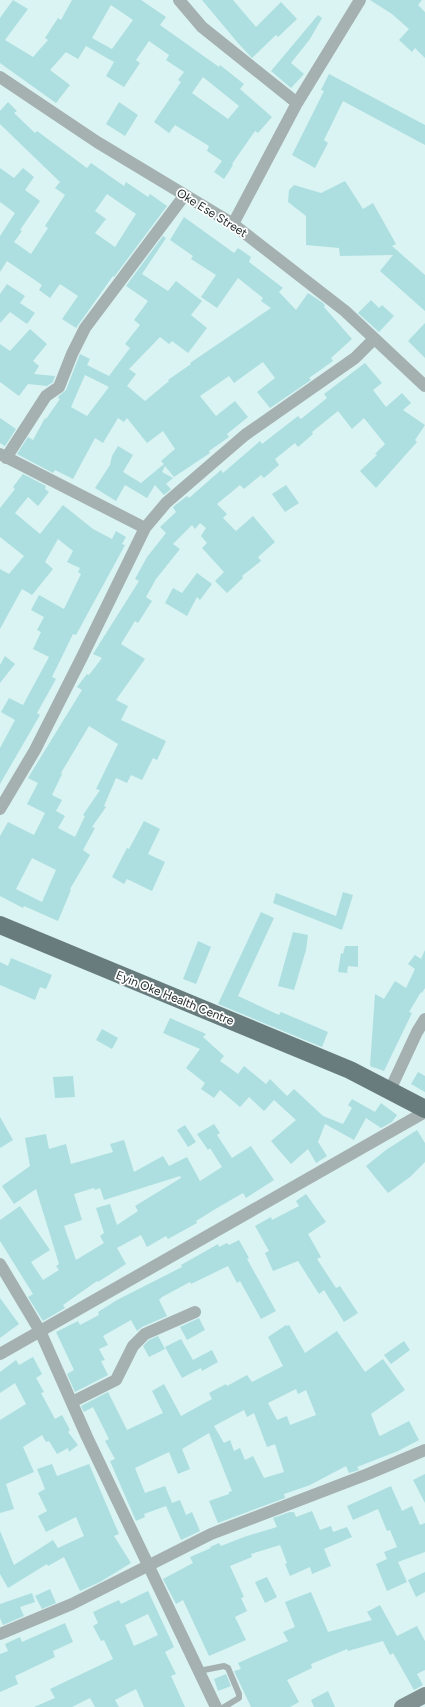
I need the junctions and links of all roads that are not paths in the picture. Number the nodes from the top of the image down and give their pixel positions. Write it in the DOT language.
graph roads {
  1 [pos="179,0"];
  2 [pos="360,0"];
  3 [pos="0,78"];
  4 [pos="297,103"];
  5 [pos="184,196"];
  6 [pos="233,224"];
  7 [pos="374,339"];
  8 [pos="425,386"];
  9 [pos="3,456"];
  10 [pos="145,528"];
  11 [pos="0,809"];
  12 [pos="0,925"];
  13 [pos="425,1019"];
  14 [pos="386,1089"];
  15 [pos="425,1110"];
  16 [pos="0,1264"];
  17 [pos="195,1312"];
  18 [pos="40,1331"];
  19 [pos="0,1354"];
  20 [pos="72,1402"];
  21 [pos="425,1450"];
  22 [pos="149,1565"];
  23 [pos="0,1634"];
  24 [pos="199,1671"];
  25 [pos="425,1695"];
  26 [pos="216,1707"];
  27 [pos="224,1707"];
  28 [pos="402,1707"];
  1 -- 4 [label="street"];
  2 -- 4 [label="street"];
  3 -- 5 [label="street, Oke Ese Street"];
  4 -- 6 [label="street"];
  5 -- 6 [label="street, Oke Ese Street"];
  5 -- 9 [label="street"];
  6 -- 7 [label="street, Oke Ese Street"];
  7 -- 8 [label="street, Oke Ese Street"];
  7 -- 10 [label="street"];
  9 -- 10 [label="street"];
  10 -- 11 [label="street"];
  12 -- 14 [label="main road, Eyin Oke Health Centre"];
  13 -- 14 [label="street"];
  14 -- 15 [label="main road, Eyin Oke Health Centre"];
  15 -- 18 [label="street"];
  16 -- 18 [label="street"];
  17 -- 20 [label="street"];
  18 -- 19 [label="street"];
  18 -- 20 [label="street"];
  20 -- 22 [label="street"];
  21 -- 22 [label="street"];
  22 -- 23 [label="street"];
  22 -- 24 [label="street"];
  24 -- 26 [label="street"];
  24 -- 27 [label="lane"];
  25 -- 28 [label="street"];
}
